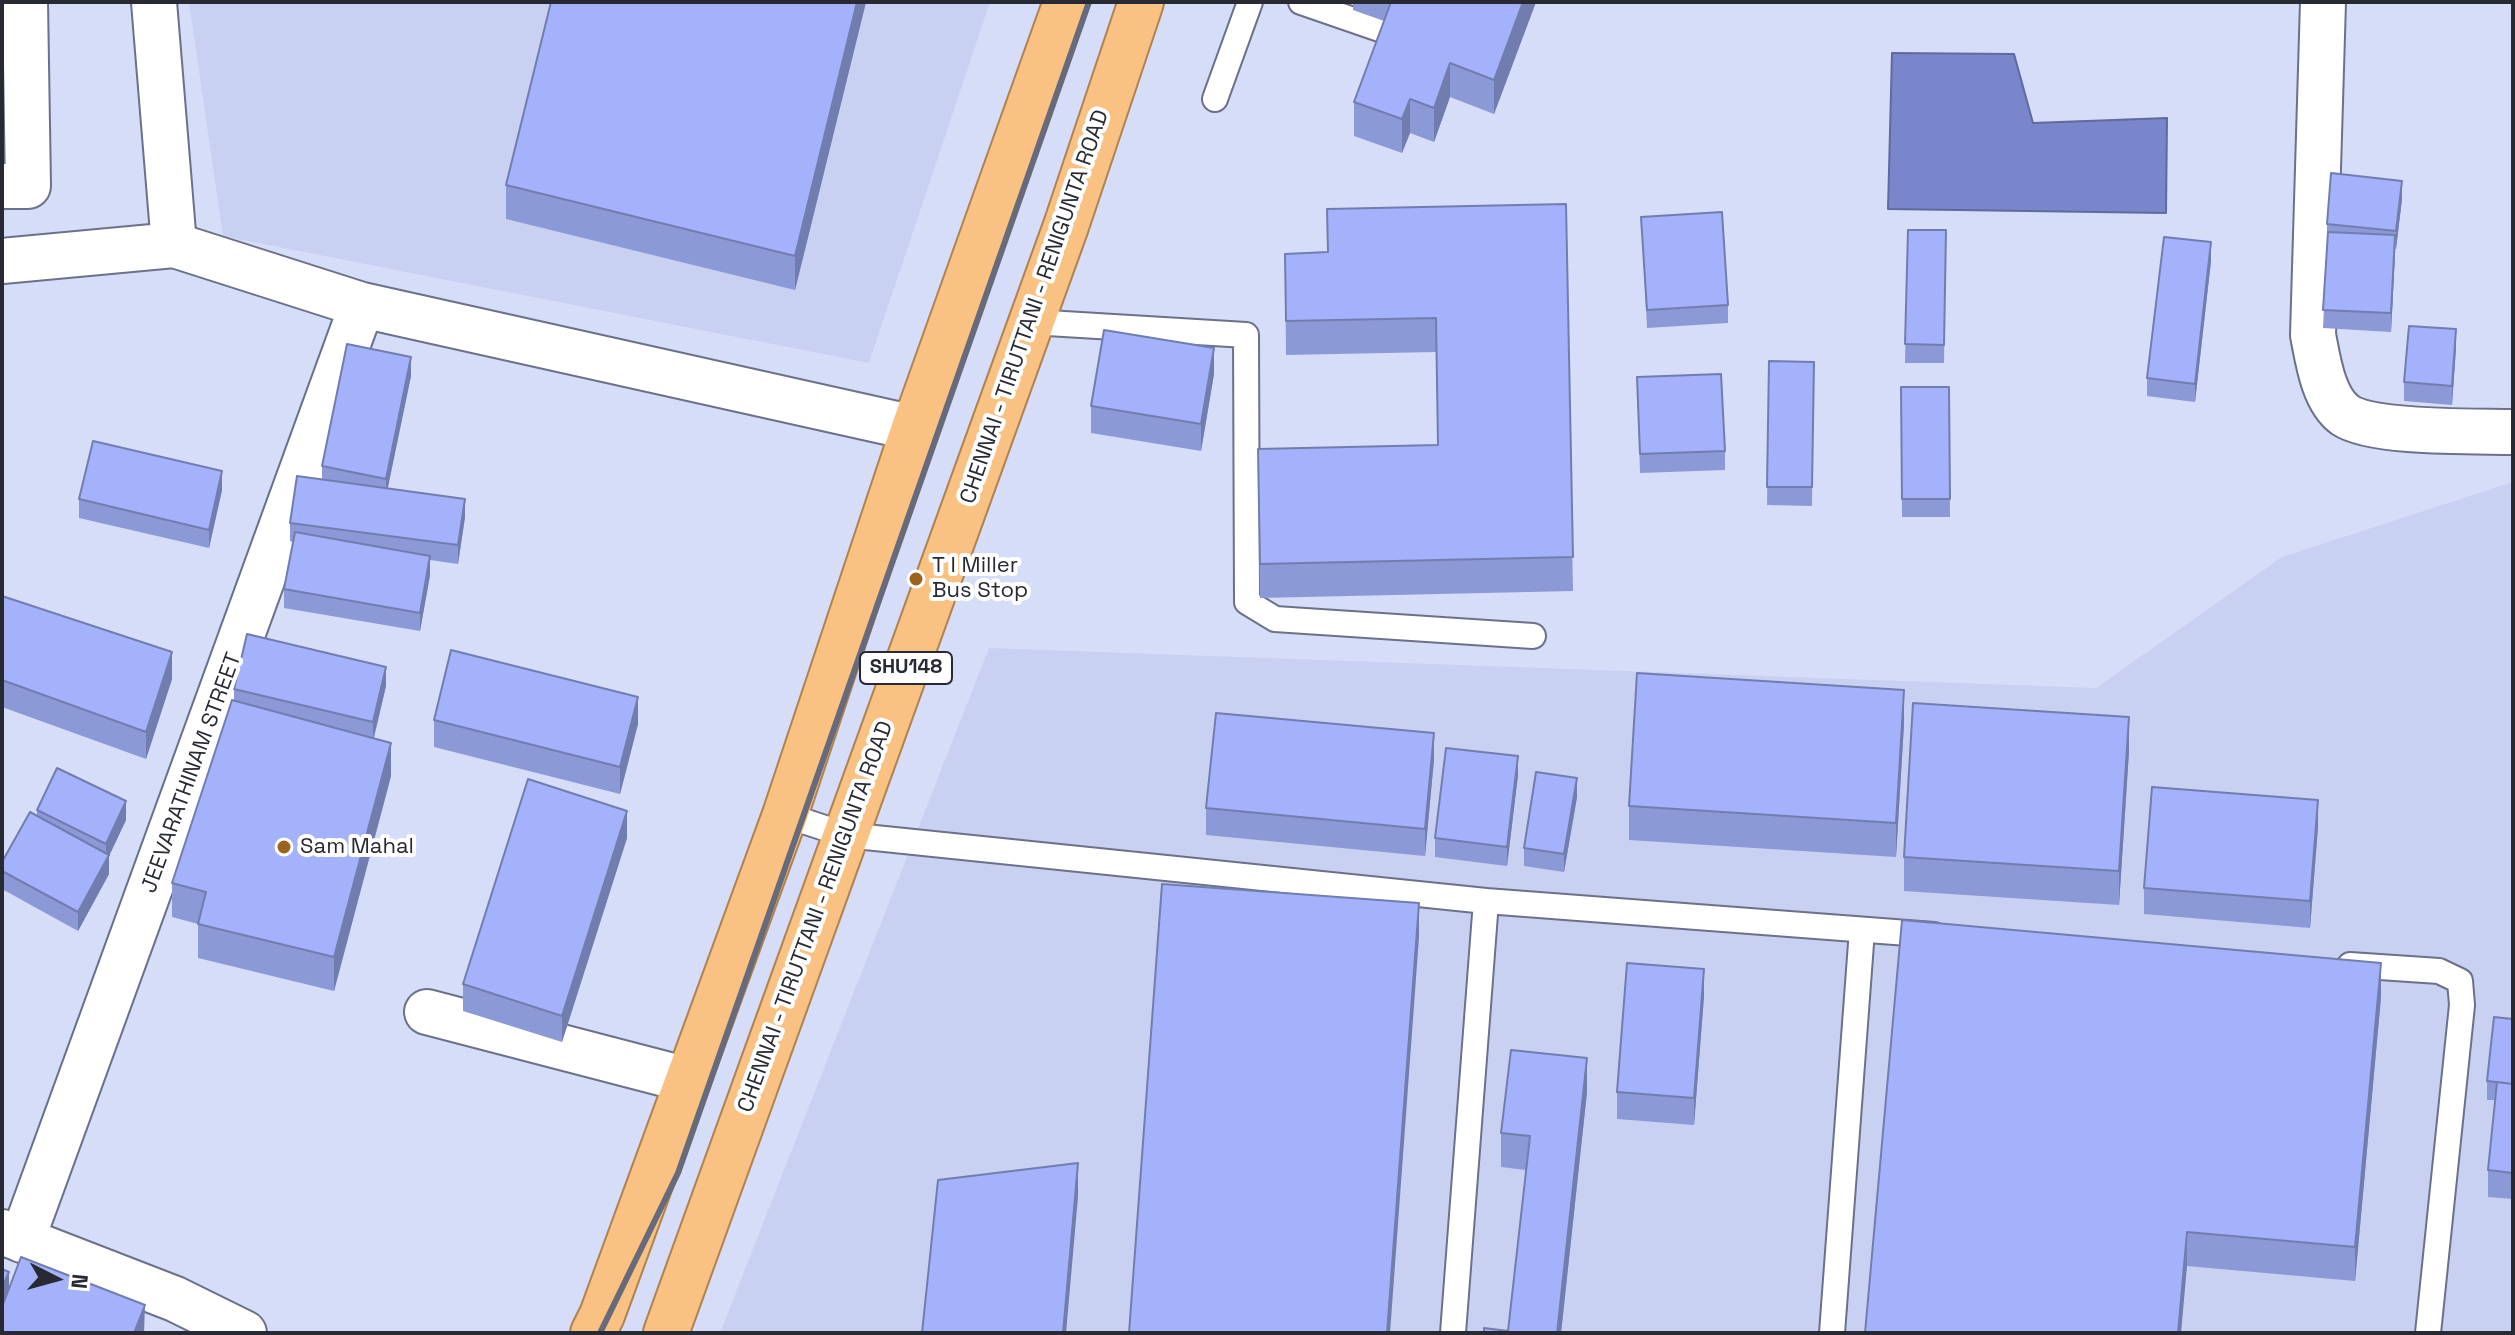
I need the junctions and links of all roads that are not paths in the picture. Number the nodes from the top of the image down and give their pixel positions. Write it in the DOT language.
graph roads {
  1 [pos="25,2"];
  2 [pos="154,2"];
  3 [pos="1066,2"];
  4 [pos="1141,2"];
  5 [pos="1250,2"];
  6 [pos="1301,2"];
  7 [pos="2323,2"];
  8 [pos="1388,32"];
  9 [pos="1215,99"];
  10 [pos="2,186"];
  11 [pos="174,245"];
  12 [pos="2,261"];
  13 [pos="362,305"];
  14 [pos="1031,322"];
  15 [pos="914,428"];
  16 [pos="2513,432"];
  17 [pos="1533,636"];
  18 [pos="785,815"];
  19 [pos="846,835"];
  20 [pos="1486,901"];
  21 [pos="1862,930"];
  22 [pos="1956,937"];
  23 [pos="2333,964"];
  24 [pos="427,1012"];
  25 [pos="688,1080"];
  26 [pos="12,1236"];
  27 [pos="244,1333"];
  28 [pos="593,1333"];
  29 [pos="666,1333"];
  30 [pos="1453,1333"];
  31 [pos="1832,1333"];
  32 [pos="2428,1333"];
  1 -- 10 [label="street"];
  2 -- 11 [label="street"];
  3 -- 15 [label="highway, SHU148"];
  4 -- 14 [label="highway, CHENNAI - TIRUTTANI - RENIGUNTA ROAD / SHU148"];
  5 -- 9 [label="lane"];
  6 -- 8 [label="lane"];
  7 -- 16 [label="street"];
  11 -- 12 [label="street"];
  11 -- 13 [label="street"];
  13 -- 15 [label="street"];
  13 -- 26 [label="street, JEEVARATHINAM STREET"];
  14 -- 17 [label="lane"];
  14 -- 19 [label="highway, CHENNAI - TIRUTTANI - RENIGUNTA ROAD / SHU148"];
  15 -- 18 [label="highway, SHU148"];
  18 -- 19 [label="lane"];
  18 -- 25 [label="highway, SHU148"];
  19 -- 20 [label="lane"];
  19 -- 29 [label="highway, CHENNAI - TIRUTTANI - RENIGUNTA ROAD / SHU148"];
  20 -- 21 [label="lane"];
  20 -- 30 [label="lane"];
  21 -- 22 [label="lane"];
  21 -- 31 [label="lane"];
  23 -- 32 [label="lane"];
  24 -- 25 [label="street"];
  25 -- 28 [label="highway, SHU148"];
  26 -- 27 [label="street"];
}
